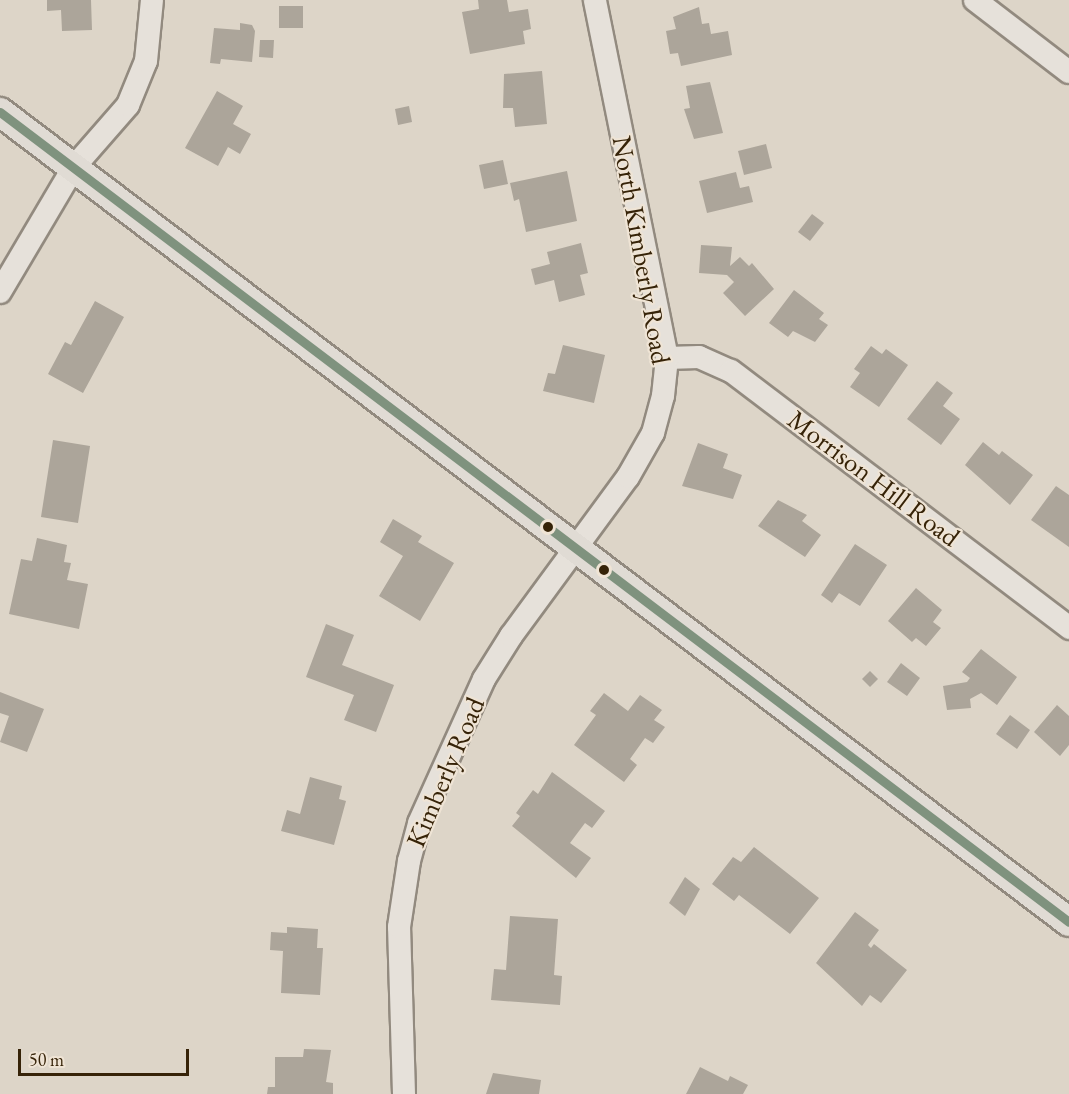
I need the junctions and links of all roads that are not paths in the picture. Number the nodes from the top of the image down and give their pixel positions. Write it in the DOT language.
graph roads {
  1 [pos="152,0"];
  2 [pos="595,0"];
  3 [pos="975,0"];
  4 [pos="1069,72"];
  5 [pos="0,112"];
  6 [pos="74,167"];
  7 [pos="0,292"];
  8 [pos="667,358"];
  9 [pos="576,551"];
  10 [pos="1069,628"];
  11 [pos="1069,922"];
  12 [pos="404,1094"];
  1 -- 6 [label="street"];
  2 -- 8 [label="street, North Kimberly Road"];
  3 -- 4 [label="street"];
  5 -- 6 [label="main road"];
  6 -- 7 [label="street"];
  6 -- 9 [label="main road"];
  8 -- 9 [label="street, North Kimberly Road"];
  8 -- 10 [label="street, Morrison Hill Road"];
  9 -- 11 [label="main road"];
  9 -- 12 [label="street, Kimberly Road"];
}
